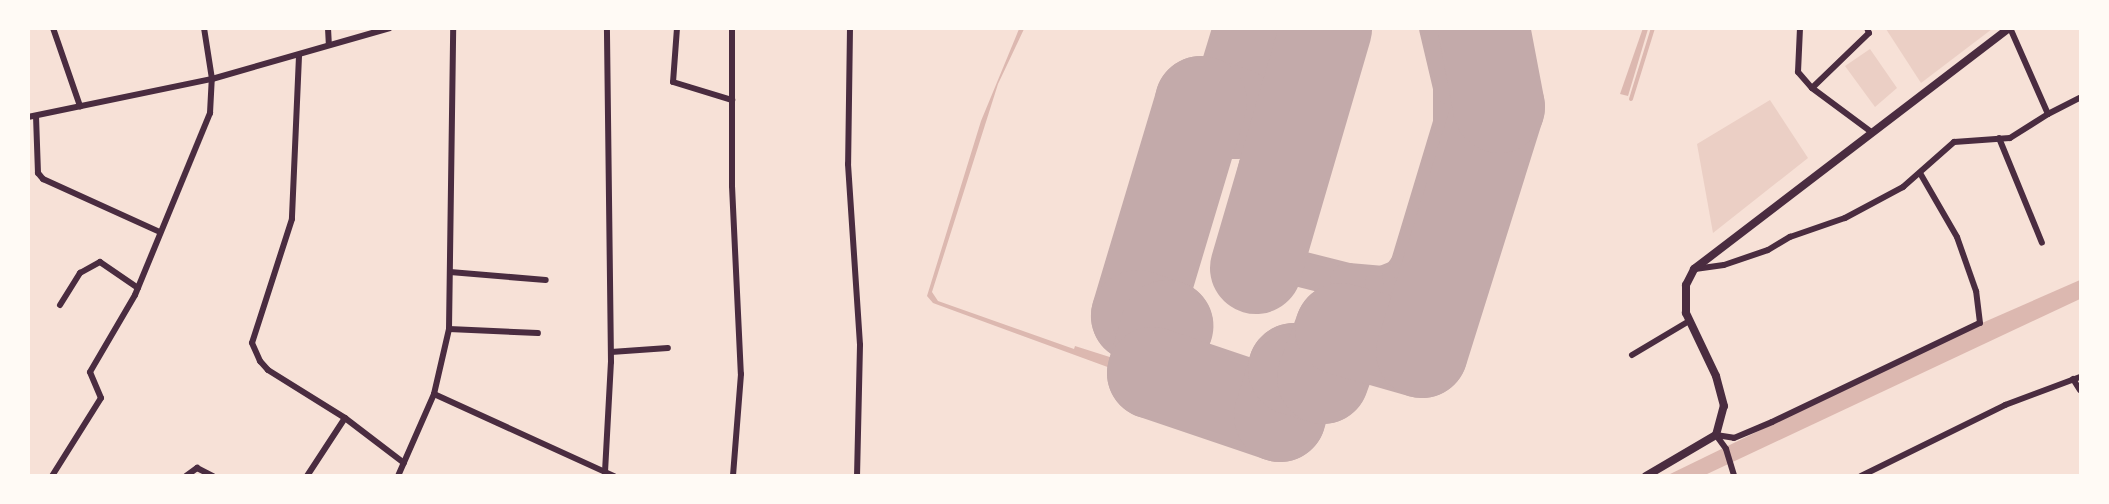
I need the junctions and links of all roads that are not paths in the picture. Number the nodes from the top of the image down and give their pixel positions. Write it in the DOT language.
graph roads {
  1 [pos="54,28"];
  2 [pos="204,28"];
  3 [pos="328,28"];
  4 [pos="390,28"];
  5 [pos="453,28"];
  6 [pos="607,28"];
  7 [pos="677,28"];
  8 [pos="732,28"];
  9 [pos="850,28"];
  10 [pos="1800,28"];
  11 [pos="1867,28"];
  12 [pos="2009,28"];
  13 [pos="329,45"];
  14 [pos="299,56"];
  15 [pos="212,79"];
  16 [pos="1812,88"];
  17 [pos="2080,98"];
  18 [pos="732,100"];
  19 [pos="80,106"];
  20 [pos="2048,114"];
  21 [pos="36,116"];
  22 [pos="28,117"];
  23 [pos="1870,131"];
  24 [pos="1999,138"];
  25 [pos="1920,173"];
  26 [pos="160,232"];
  27 [pos="2042,243"];
  28 [pos="1694,269"];
  29 [pos="450,272"];
  30 [pos="546,280"];
  31 [pos="138,288"];
  32 [pos="60,305"];
  33 [pos="1689,321"];
  34 [pos="449,329"];
  35 [pos="538,333"];
  36 [pos="668,348"];
  37 [pos="611,352"];
  38 [pos="1632,355"];
  39 [pos="2080,377"];
  40 [pos="2073,379"];
  41 [pos="2080,390"];
  42 [pos="434,394"];
  43 [pos="345,418"];
  44 [pos="1716,435"];
  45 [pos="404,463"];
  46 [pos="605,472"];
  47 [pos="52,476"];
  48 [pos="186,476"];
  49 [pos="213,476"];
  50 [pos="307,476"];
  51 [pos="398,476"];
  52 [pos="614,476"];
  53 [pos="733,476"];
  54 [pos="857,476"];
  55 [pos="1646,476"];
  56 [pos="1734,476"];
  57 [pos="1861,476"];
  1 -- 19 [label="street"];
  2 -- 15 [label="street"];
  3 -- 13 [label="street"];
  4 -- 13 [label="street"];
  5 -- 29 [label="street"];
  6 -- 37 [label="street"];
  7 -- 18 [label="street"];
  8 -- 18 [label="street"];
  9 -- 54 [label="street"];
  10 -- 16 [label="street"];
  11 -- 16 [label="street"];
  12 -- 20 [label="street"];
  12 -- 23 [label="street"];
  13 -- 14 [label="street"];
  14 -- 15 [label="street"];
  14 -- 43 [label="street"];
  15 -- 19 [label="street"];
  15 -- 26 [label="street"];
  16 -- 23 [label="street"];
  17 -- 20 [label="street"];
  18 -- 53 [label="street"];
  19 -- 21 [label="street"];
  20 -- 24 [label="street"];
  21 -- 22 [label="street"];
  21 -- 26 [label="street"];
  23 -- 28 [label="street"];
  24 -- 25 [label="street"];
  24 -- 27 [label="street"];
  25 -- 28 [label="street"];
  25 -- 44 [label="street"];
  26 -- 31 [label="street"];
  28 -- 33 [label="street"];
  29 -- 30 [label="street"];
  29 -- 34 [label="street"];
  31 -- 32 [label="street"];
  31 -- 47 [label="street"];
  33 -- 38 [label="street"];
  33 -- 44 [label="street"];
  34 -- 35 [label="street"];
  34 -- 42 [label="street"];
  36 -- 37 [label="street"];
  37 -- 46 [label="street"];
  39 -- 40 [label="street"];
  40 -- 41 [label="street"];
  40 -- 57 [label="street"];
  42 -- 45 [label="street"];
  42 -- 46 [label="street"];
  43 -- 45 [label="street"];
  43 -- 50 [label="street"];
  44 -- 55 [label="street"];
  44 -- 56 [label="street"];
  45 -- 51 [label="street"];
  46 -- 52 [label="street"];
  48 -- 49 [label="street"];
}
